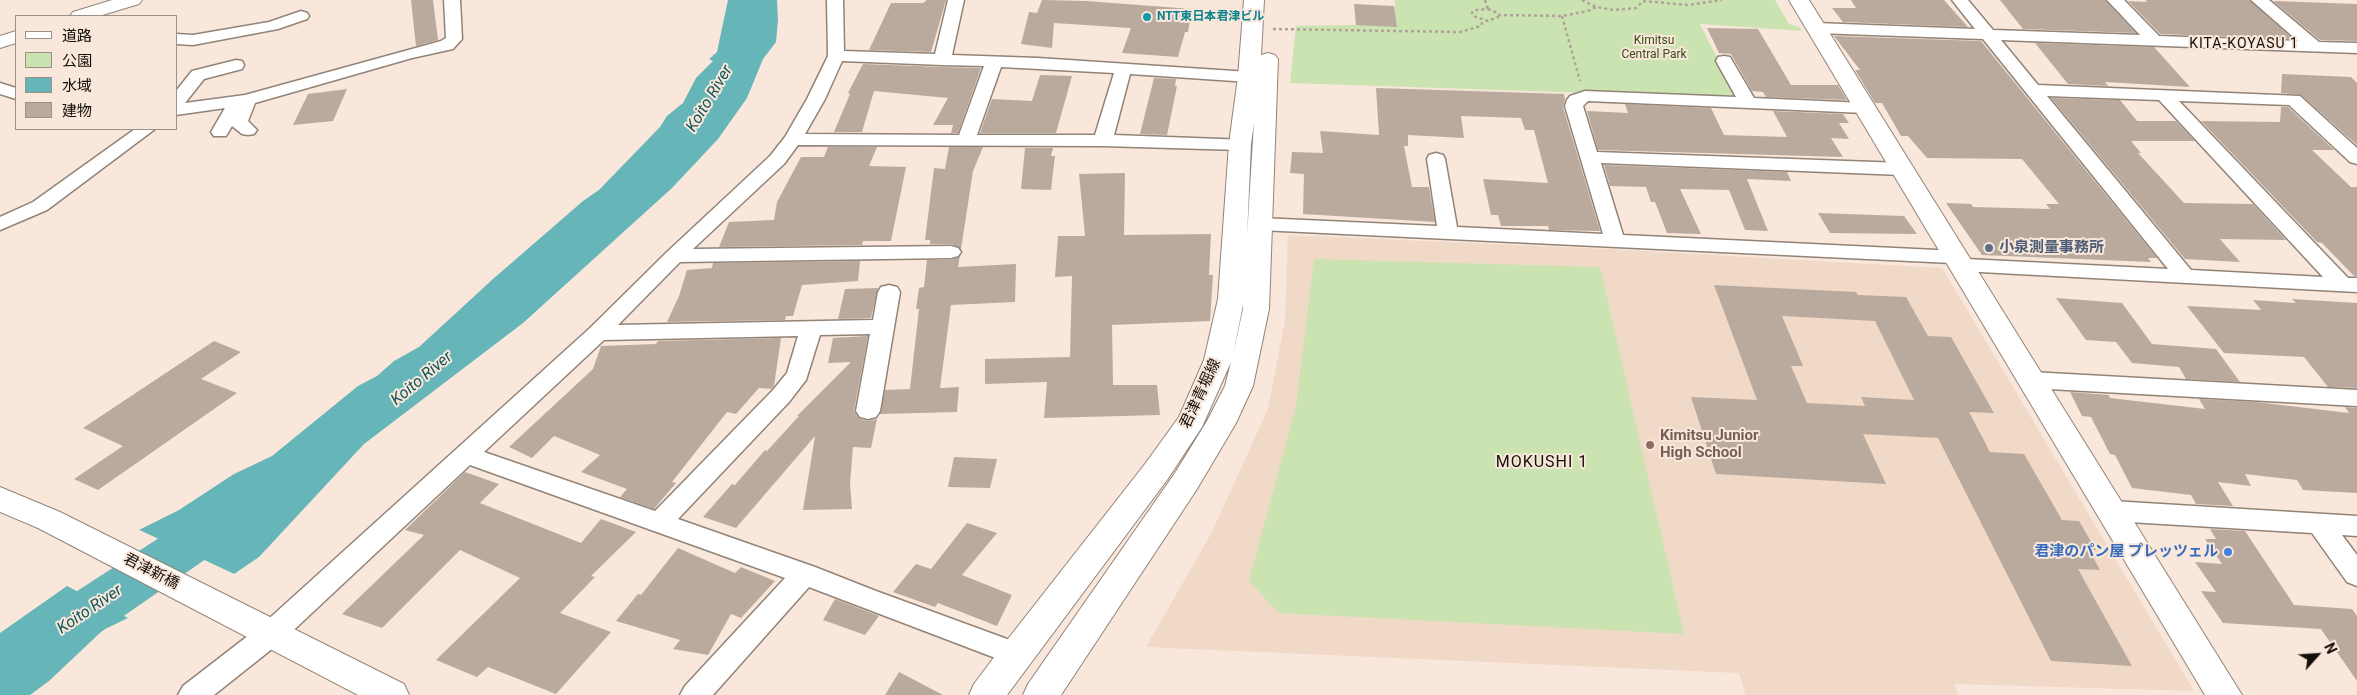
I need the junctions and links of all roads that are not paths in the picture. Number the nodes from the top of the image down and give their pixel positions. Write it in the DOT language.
graph roads {
  1 [pos="132,0"];
  2 [pos="452,0"];
  3 [pos="835,0"];
  4 [pos="956,0"];
  5 [pos="1254,0"];
  6 [pos="1271,0"];
  7 [pos="1799,0"];
  8 [pos="1960,0"];
  9 [pos="2115,0"];
  10 [pos="2259,0"];
  11 [pos="93,15"];
  12 [pos="302,16"];
  13 [pos="1816,28"];
  14 [pos="1988,35"];
  15 [pos="15,37"];
  16 [pos="178,39"];
  17 [pos="2155,41"];
  18 [pos="0,42"];
  19 [pos="2315,47"];
  20 [pos="2357,48"];
  21 [pos="836,56"];
  22 [pos="942,60"];
  23 [pos="1724,61"];
  24 [pos="994,62"];
  25 [pos="236,65"];
  26 [pos="1124,70"];
  27 [pos="1249,77"];
  28 [pos="0,88"];
  29 [pos="2033,90"];
  30 [pos="15,94"];
  31 [pos="2164,95"];
  32 [pos="178,100"];
  33 [pos="246,102"];
  34 [pos="1748,103"];
  35 [pos="1865,108"];
  36 [pos="178,110"];
  37 [pos="145,130"];
  38 [pos="248,130"];
  39 [pos="220,132"];
  40 [pos="793,139"];
  41 [pos="1103,140"];
  42 [pos="966,141"];
  43 [pos="1240,144"];
  44 [pos="1589,158"];
  45 [pos="2357,158"];
  46 [pos="1436,159"];
  47 [pos="1902,169"];
  48 [pos="0,224"];
  49 [pos="1260,224"];
  50 [pos="1448,233"];
  51 [pos="1615,241"];
  52 [pos="951,252"];
  53 [pos="674,256"];
  54 [pos="1959,261"];
  55 [pos="2185,276"];
  56 [pos="2349,285"];
  57 [pos="889,292"];
  58 [pos="882,327"];
  59 [pos="810,329"];
  60 [pos="598,333"];
  61 [pos="2032,380"];
  62 [pos="2357,398"];
  63 [pos="868,411"];
  64 [pos="464,454"];
  65 [pos="0,500"];
  66 [pos="2112,511"];
  67 [pos="660,522"];
  68 [pos="2320,524"];
  69 [pos="2357,526"];
  70 [pos="805,574"];
  71 [pos="2357,574"];
  72 [pos="262,628"];
  73 [pos="1016,654"];
  74 [pos="193,695"];
  75 [pos="391,695"];
  76 [pos="695,695"];
  77 [pos="987,695"];
  78 [pos="1041,695"];
  79 [pos="2224,695"];
  1 -- 11 [label="main road"];
  2 -- 33 [label="street"];
  3 -- 21 [label="street"];
  4 -- 22 [label="street"];
  5 -- 27 [label="main road, 君津青堀線"];
  6 -- 49 [label="main road, 君津青堀線"];
  7 -- 13 [label="main road"];
  8 -- 14 [label="street"];
  9 -- 17 [label="street"];
  10 -- 19 [label="street"];
  12 -- 16 [label="street"];
  13 -- 14 [label="street"];
  13 -- 35 [label="main road"];
  14 -- 17 [label="street"];
  14 -- 29 [label="street"];
  15 -- 18 [label="main road"];
  17 -- 19 [label="street"];
  19 -- 20 [label="street"];
  21 -- 22 [label="street"];
  21 -- 40 [label="street"];
  22 -- 24 [label="street"];
  23 -- 34 [label="street"];
  24 -- 26 [label="street"];
  24 -- 42 [label="street"];
  25 -- 32 [label="street"];
  26 -- 27 [label="street"];
  26 -- 41 [label="street"];
  27 -- 43 [label="main road, 君津青堀線"];
  28 -- 30 [label="street"];
  29 -- 31 [label="street"];
  29 -- 55 [label="street"];
  31 -- 45 [label="street"];
  31 -- 56 [label="street"];
  33 -- 36 [label="street"];
  33 -- 38 [label="street"];
  33 -- 39 [label="street"];
  34 -- 35 [label="street"];
  34 -- 44 [label="street"];
  35 -- 47 [label="main road"];
  37 -- 48 [label="street"];
  40 -- 42 [label="street"];
  40 -- 53 [label="street"];
  41 -- 42 [label="street"];
  41 -- 43 [label="street"];
  43 -- 73 [label="main road, 君津青堀線"];
  44 -- 47 [label="street"];
  44 -- 51 [label="street"];
  46 -- 50 [label="street"];
  47 -- 54 [label="main road"];
  49 -- 50 [label="street"];
  49 -- 78 [label="main road, 君津青堀線"];
  50 -- 51 [label="street"];
  51 -- 54 [label="street"];
  52 -- 53 [label="street"];
  53 -- 60 [label="street"];
  54 -- 55 [label="street"];
  54 -- 61 [label="main road"];
  55 -- 56 [label="street"];
  57 -- 58 [label="street"];
  58 -- 59 [label="street"];
  58 -- 63 [label="street"];
  59 -- 60 [label="street"];
  59 -- 67 [label="street"];
  60 -- 64 [label="street"];
  61 -- 62 [label="street"];
  61 -- 66 [label="main road"];
  64 -- 67 [label="street"];
  64 -- 72 [label="street"];
  65 -- 72 [label="main road, 君津新橋"];
  66 -- 68 [label="street"];
  66 -- 79 [label="main road"];
  67 -- 70 [label="street"];
  68 -- 69 [label="street"];
  68 -- 71 [label="street"];
  70 -- 73 [label="street"];
  70 -- 76 [label="street"];
  72 -- 74 [label="street"];
  72 -- 75 [label="main road, 君津新橋"];
  73 -- 77 [label="main road, 君津青堀線"];
}
